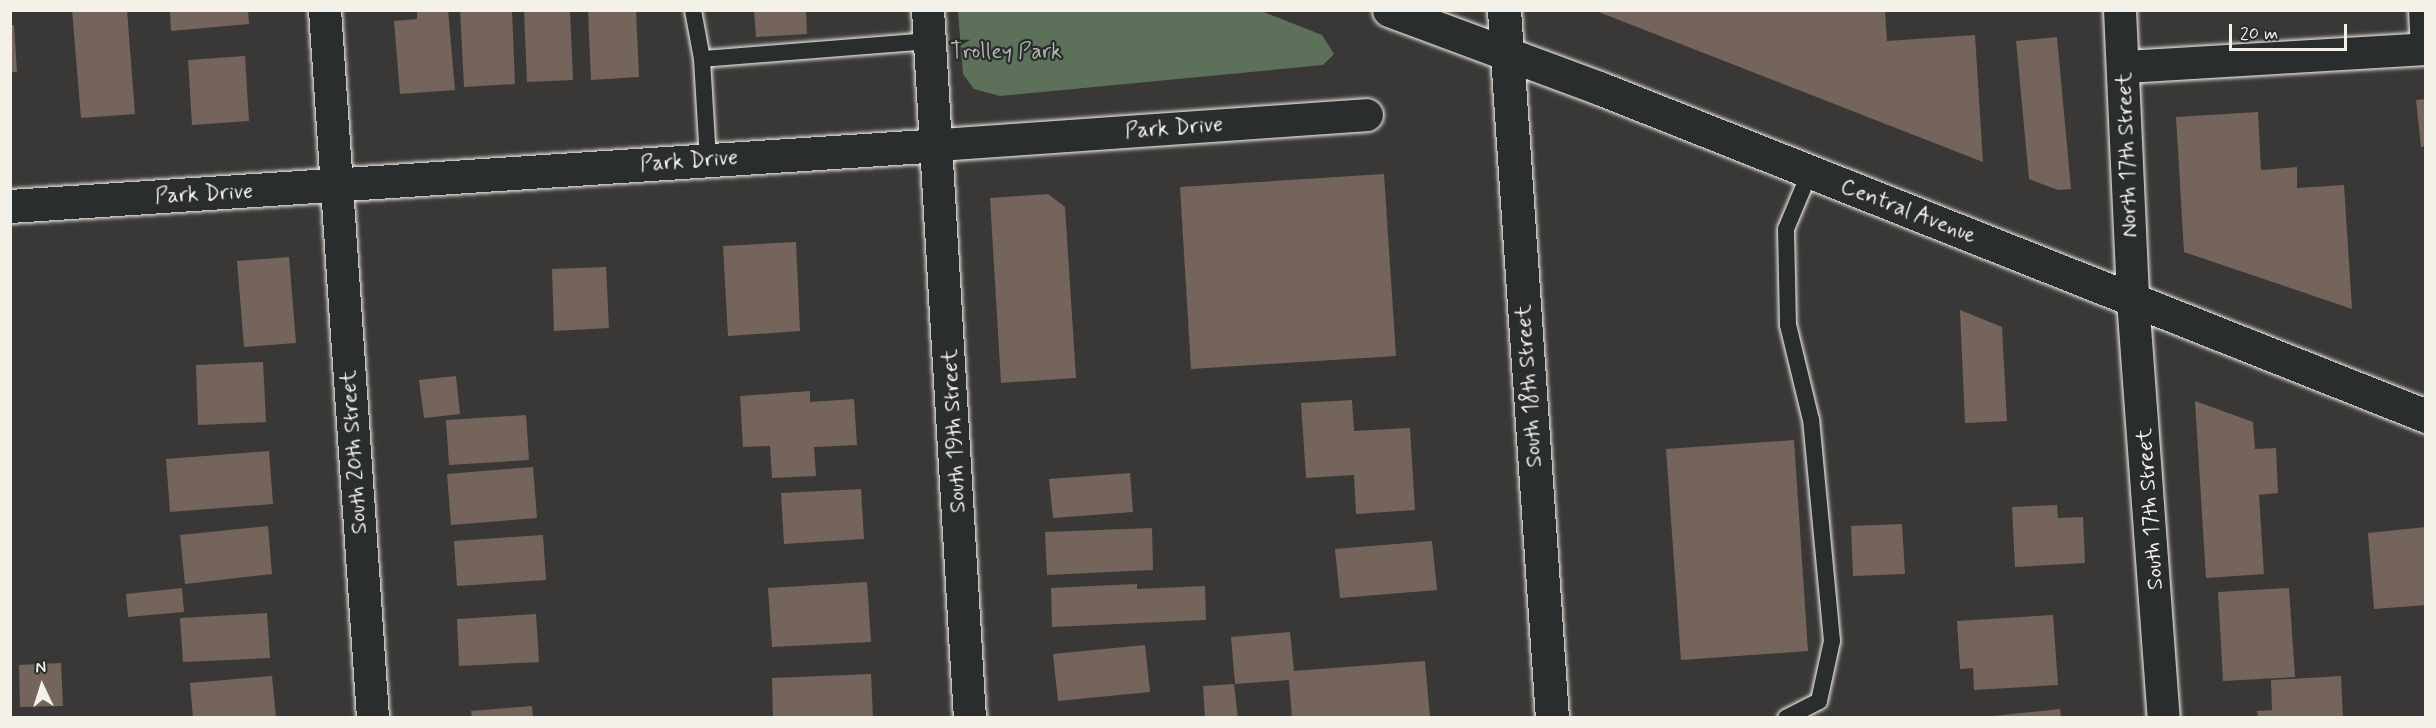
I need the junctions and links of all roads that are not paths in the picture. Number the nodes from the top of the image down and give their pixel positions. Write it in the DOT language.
graph roads {
  1 [pos="325,10"];
  2 [pos="693,10"];
  3 [pos="1389,10"];
  4 [pos="1504,10"];
  5 [pos="2120,10"];
  6 [pos="2417,10"];
  7 [pos="929,26"];
  8 [pos="2422,49"];
  9 [pos="1506,55"];
  10 [pos="702,59"];
  11 [pos="2125,67"];
  12 [pos="1368,115"];
  13 [pos="940,145"];
  14 [pos="708,161"];
  15 [pos="1809,174"];
  16 [pos="336,187"];
  17 [pos="10,206"];
  18 [pos="2133,300"];
  19 [pos="2426,416"];
  20 [pos="373,717"];
  21 [pos="970,717"];
  22 [pos="1552,717"];
  23 [pos="1786,717"];
  24 [pos="2164,717"];
  1 -- 16 [label="street, South 20th Street"];
  2 -- 10 [label="lane"];
  3 -- 9 [label="main road, Central Avenue"];
  4 -- 9 [label="main road, South 18th Street"];
  5 -- 11 [label="street, North 17th Street"];
  6 -- 8 [label="lane"];
  7 -- 10 [label="lane"];
  7 -- 13 [label="street, South 19th Street"];
  8 -- 11 [label="street"];
  9 -- 15 [label="main road, Central Avenue"];
  9 -- 22 [label="main road, South 18th Street"];
  10 -- 14 [label="lane"];
  11 -- 18 [label="street, North 17th Street"];
  12 -- 13 [label="street, Park Drive"];
  13 -- 14 [label="main road, Park Drive"];
  13 -- 21 [label="street, South 19th Street"];
  14 -- 16 [label="main road, Park Drive"];
  15 -- 18 [label="main road, Central Avenue"];
  15 -- 23 [label="lane"];
  16 -- 17 [label="main road, Park Drive"];
  16 -- 20 [label="street, South 20th Street"];
  18 -- 19 [label="main road, Central Avenue"];
  18 -- 24 [label="street, South 17th Street"];
}
